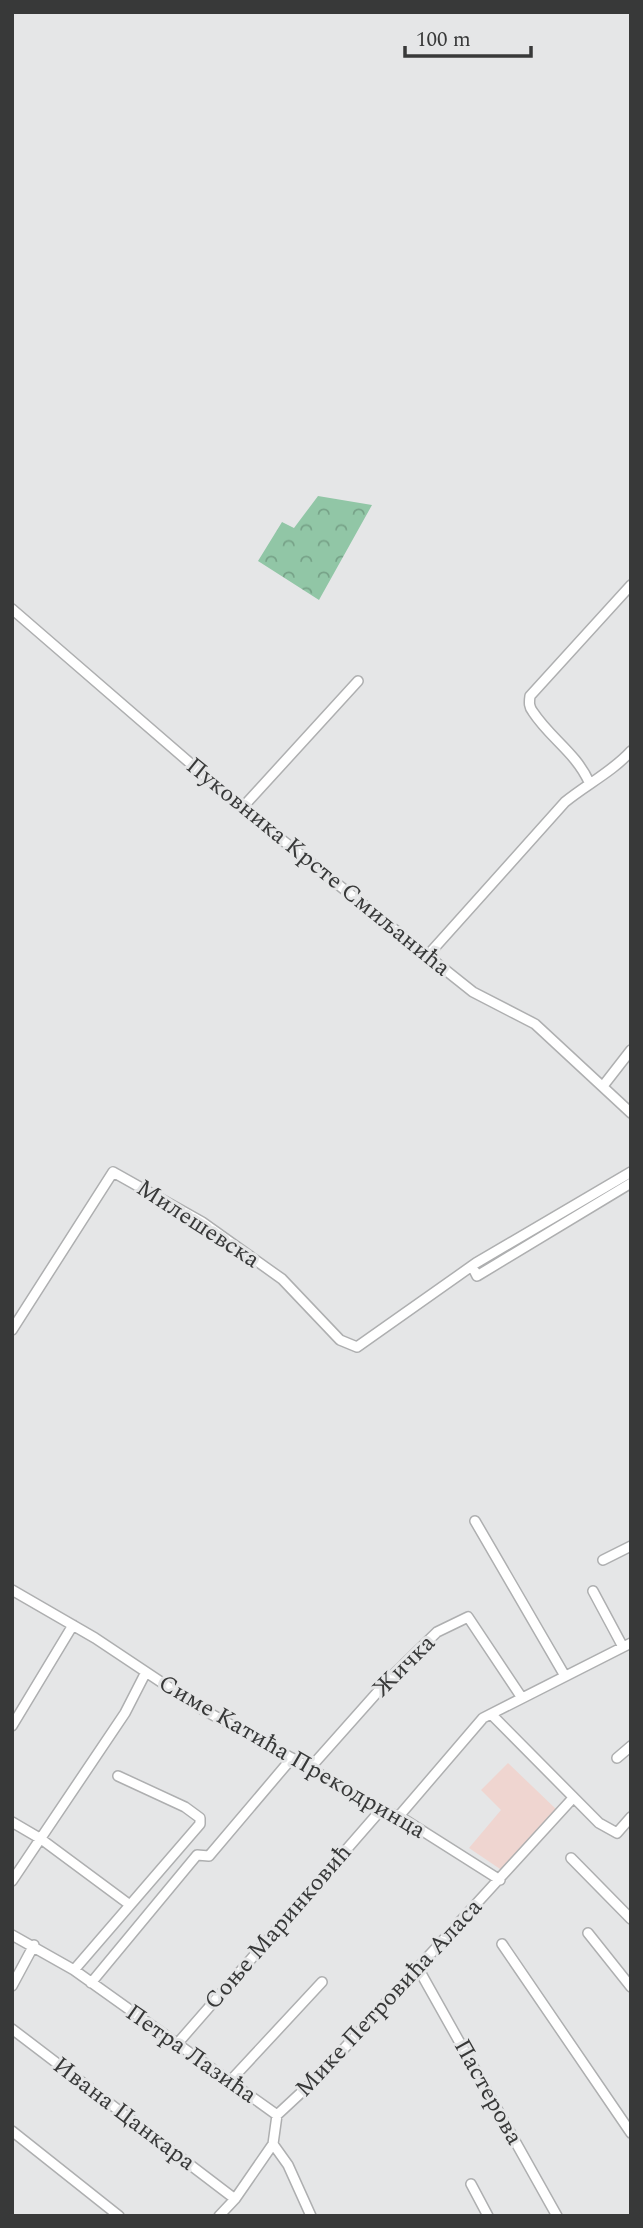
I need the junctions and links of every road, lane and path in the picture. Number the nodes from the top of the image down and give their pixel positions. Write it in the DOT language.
graph roads {
  1 [pos="631,585"];
  2 [pos="12,609"];
  3 [pos="358,681"];
  4 [pos="631,751"];
  5 [pos="589,782"];
  6 [pos="242,808"];
  7 [pos="428,955"];
  8 [pos="631,1049"];
  9 [pos="603,1086"];
  10 [pos="631,1113"];
  11 [pos="631,1172"];
  12 [pos="631,1183"];
  13 [pos="472,1266"];
  14 [pos="12,1330"];
  15 [pos="475,1521"];
  16 [pos="631,1546"];
  17 [pos="603,1560"];
  18 [pos="12,1590"];
  19 [pos="593,1591"];
  20 [pos="73,1625"];
  21 [pos="627,1645"];
  22 [pos="146,1672"];
  23 [pos="565,1676"];
  24 [pos="522,1698"];
  25 [pos="491,1714"];
  26 [pos="12,1726"];
  27 [pos="631,1746"];
  28 [pos="292,1758"];
  29 [pos="617,1758"];
  30 [pos="310,1768"];
  31 [pos="118,1776"];
  32 [pos="573,1798"];
  33 [pos="380,1811"];
  34 [pos="399,1816"];
  35 [pos="631,1818"];
  36 [pos="12,1822"];
  37 [pos="41,1839"];
  38 [pos="571,1858"];
  39 [pos="500,1880"];
  40 [pos="12,1881"];
  41 [pos="130,1905"];
  42 [pos="631,1919"];
  43 [pos="588,1933"];
  44 [pos="12,1935"];
  45 [pos="502,1944"];
  46 [pos="34,1945"];
  47 [pos="418,1968"];
  48 [pos="74,1970"];
  49 [pos="322,1982"];
  50 [pos="90,1983"];
  51 [pos="12,1986"];
  52 [pos="631,1987"];
  53 [pos="12,2029"];
  54 [pos="177,2044"];
  55 [pos="231,2080"];
  56 [pos="277,2115"];
  57 [pos="12,2131"];
  58 [pos="631,2133"];
  59 [pos="273,2144"];
  60 [pos="471,2184"];
  61 [pos="235,2199"];
  62 [pos="119,2216"];
  63 [pos="219,2216"];
  64 [pos="311,2216"];
  65 [pos="488,2216"];
  66 [pos="557,2216"];
  1 -- 5 [label="street"];
  2 -- 6 [label="street, Пуковника Крсте Смиљанића"];
  3 -- 6 [label="street"];
  4 -- 5 [label="street"];
  5 -- 7 [label="street"];
  6 -- 7 [label="street, Пуковника Крсте Смиљанића"];
  7 -- 9 [label="street, Пуковника Крсте Смиљанића"];
  8 -- 9 [label="street"];
  9 -- 10 [label="street, Пуковника Крсте Смиљанића"];
  11 -- 13 [label="street"];
  12 -- 13 [label="street"];
  13 -- 14 [label="street, Милешевска"];
  15 -- 23 [label="street"];
  16 -- 17 [label="street"];
  18 -- 20 [label="street, Симе Катића Прекодринца"];
  19 -- 21 [label="street"];
  20 -- 22 [label="street, Симе Катића Прекодринца"];
  20 -- 26 [label="street"];
  21 -- 23 [label="street"];
  22 -- 28 [label="street, Симе Катића Прекодринца"];
  22 -- 37 [label="street"];
  23 -- 24 [label="street"];
  24 -- 25 [label="street"];
  24 -- 30 [label="street, Жичка"];
  25 -- 32 [label="street"];
  25 -- 34 [label="street"];
  27 -- 29 [label="street"];
  28 -- 30 [label="street, Симе Катића Прекодринца"];
  28 -- 50 [label="street"];
  30 -- 33 [label="street, Симе Катића Прекодринца"];
  31 -- 41 [label="street"];
  32 -- 35 [label="street"];
  32 -- 39 [label="street, Мике Петровића Аласа"];
  33 -- 34 [label="street, Симе Катића Прекодринца"];
  33 -- 54 [label="street, Соње Маринковић"];
  34 -- 39 [label="street, Симе Катића Прекодринца"];
  36 -- 37 [label="street"];
  37 -- 40 [label="street"];
  37 -- 41 [label="street"];
  38 -- 42 [label="street"];
  39 -- 47 [label="street, Мике Петровића Аласа"];
  41 -- 48 [label="street"];
  43 -- 52 [label="street"];
  44 -- 46 [label="street, Петра Лазића"];
  45 -- 58 [label="street"];
  46 -- 48 [label="street, Петра Лазића"];
  46 -- 51 [label="street"];
  47 -- 56 [label="street, Мике Петровића Аласа"];
  47 -- 66 [label="street, Пастерова"];
  48 -- 50 [label="street, Петра Лазића"];
  49 -- 55 [label="street"];
  50 -- 54 [label="street, Петра Лазића"];
  53 -- 61 [label="street, Ивана Цанкара"];
  54 -- 55 [label="street, Петра Лазића"];
  55 -- 56 [label="street, Петра Лазића"];
  56 -- 59 [label="street, Петра Лазића"];
  57 -- 62 [label="street"];
  59 -- 61 [label="street"];
  59 -- 64 [label="street"];
  60 -- 65 [label="street"];
  61 -- 63 [label="street"];
}
